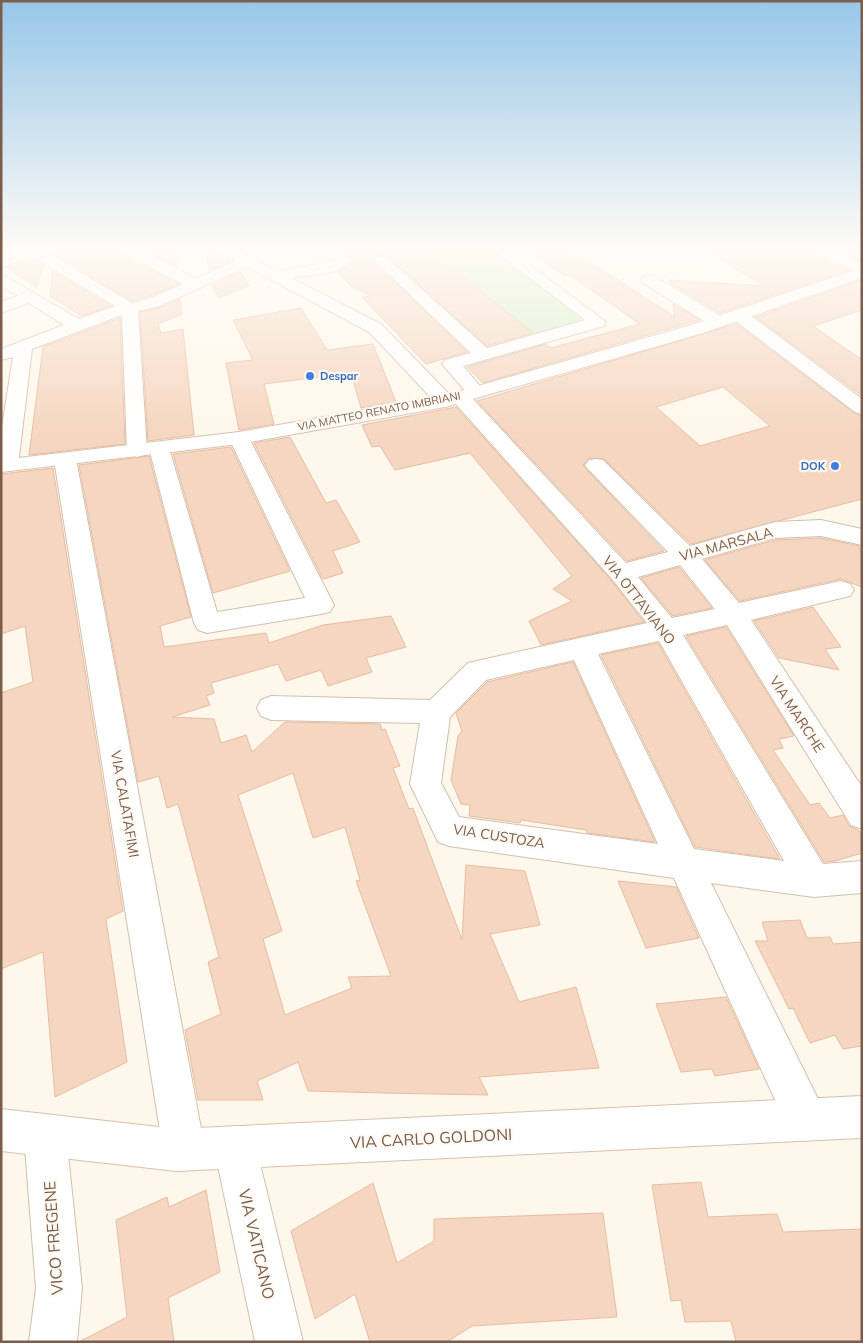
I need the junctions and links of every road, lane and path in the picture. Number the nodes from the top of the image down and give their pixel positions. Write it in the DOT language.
graph roads {
  1 [pos="52,310"];
  2 [pos="125,310"];
  3 [pos="130,310"];
  4 [pos="340,310"];
  5 [pos="435,310"];
  6 [pos="581,310"];
  7 [pos="698,310"];
  8 [pos="754,310"];
  9 [pos="738,315"];
  10 [pos="718,322"];
  11 [pos="78,326"];
  12 [pos="23,347"];
  13 [pos="484,354"];
  14 [pos="1,355"];
  15 [pos="460,396"];
  16 [pos="862,408"];
  17 [pos="239,438"];
  18 [pos="148,450"];
  19 [pos="65,459"];
  20 [pos="4,465"];
  21 [pos="596,465"];
  22 [pos="862,537"];
  23 [pos="685,555"];
  24 [pos="621,573"];
  25 [pos="841,590"];
  26 [pos="733,613"];
  27 [pos="665,628"];
  28 [pos="581,647"];
  29 [pos="271,708"];
  30 [pos="436,712"];
  31 [pos="862,815"];
  32 [pos="684,863"];
  33 [pos="862,878"];
  34 [pos="814,880"];
  35 [pos="862,1117"];
  36 [pos="806,1120"];
  37 [pos="1,1130"];
  38 [pos="45,1135"];
  39 [pos="235,1147"];
  40 [pos="184,1150"];
  41 [pos="53,1342"];
  42 [pos="279,1342"];
  1 -- 11 [label="street"];
  2 -- 11 [label="street"];
  3 -- 18 [label="street"];
  4 -- 15 [label="street"];
  5 -- 13 [label="street"];
  6 -- 13 [label="street"];
  7 -- 10 [label="street"];
  8 -- 9 [label="street, VIA MATTEO RENATO IMBRIANI"];
  9 -- 10 [label="street, VIA MATTEO RENATO IMBRIANI"];
  9 -- 16 [label="street"];
  10 -- 15 [label="street, VIA MATTEO RENATO IMBRIANI"];
  11 -- 12 [label="street"];
  12 -- 14 [label="street"];
  12 -- 20 [label="street"];
  13 -- 15 [label="street"];
  15 -- 17 [label="street, VIA MATTEO RENATO IMBRIANI"];
  15 -- 24 [label="street, VIA OTTAVIANO"];
  17 -- 18 [label="street, VIA MATTEO RENATO IMBRIANI"];
  17 -- 18 [label="street"];
  18 -- 19 [label="street, VIA MATTEO RENATO IMBRIANI"];
  19 -- 20 [label="street, VIA MATTEO RENATO IMBRIANI"];
  19 -- 40 [label="street, VIA CALATAFIMI"];
  21 -- 23 [label="street, VIA MARCHE"];
  22 -- 23 [label="street, VIA MARSALA"];
  23 -- 24 [label="street, VIA MARSALA"];
  23 -- 26 [label="street, VIA MARCHE"];
  24 -- 27 [label="street, VIA OTTAVIANO"];
  25 -- 26 [label="street"];
  26 -- 27 [label="street"];
  26 -- 31 [label="street, VIA MARCHE"];
  27 -- 28 [label="street"];
  27 -- 34 [label="street, VIA OTTAVIANO"];
  28 -- 30 [label="street"];
  28 -- 32 [label="street"];
  29 -- 30 [label="street"];
  30 -- 32 [label="street, VIA CUSTOZA"];
  32 -- 34 [label="street, VIA CUSTOZA"];
  32 -- 36 [label="street"];
  33 -- 34 [label="street, VIA CUSTOZA"];
  35 -- 36 [label="street, VIA CARLO GOLDONI"];
  36 -- 39 [label="street, VIA CARLO GOLDONI"];
  37 -- 38 [label="street, VIA CARLO GOLDONI"];
  38 -- 40 [label="street, VIA CARLO GOLDONI"];
  38 -- 41 [label="street, VICO FREGENE"];
  39 -- 40 [label="street, VIA CARLO GOLDONI"];
  39 -- 42 [label="street, VIA VATICANO"];
}
